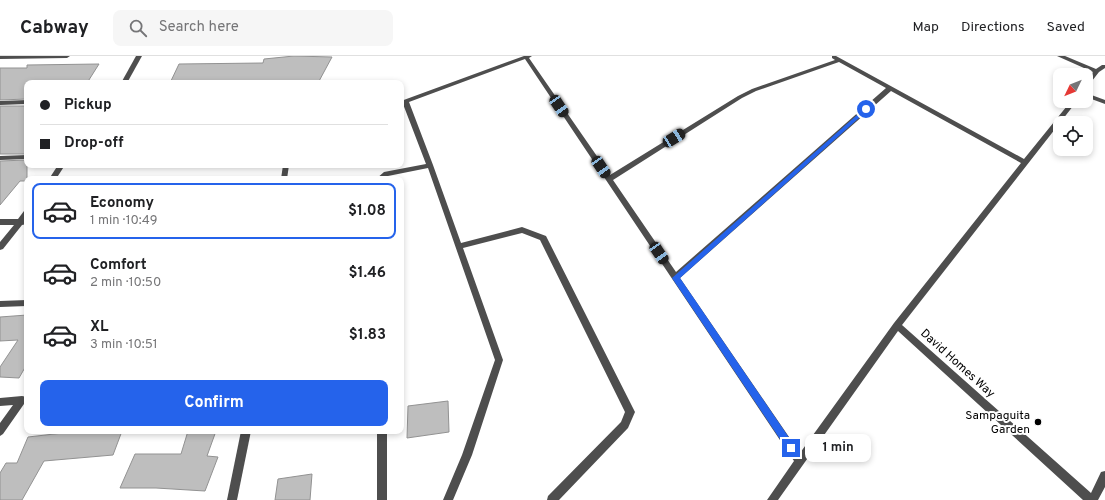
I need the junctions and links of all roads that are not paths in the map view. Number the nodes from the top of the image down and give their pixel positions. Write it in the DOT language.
graph roads {
  1 [pos="67,56"];
  2 [pos="139,56"];
  3 [pos="527,56"];
  4 [pos="833,56"];
  5 [pos="1060,56"];
  6 [pos="0,57"];
  7 [pos="839,60"];
  8 [pos="1104,66"];
  9 [pos="1097,71"];
  10 [pos="1093,76"];
  11 [pos="126,80"];
  12 [pos="890,88"];
  13 [pos="1093,98"];
  14 [pos="24,102"];
  15 [pos="404,102"];
  16 [pos="1105,102"];
  17 [pos="0,103"];
  18 [pos="404,104"];
  19 [pos="1069,108"];
  20 [pos="24,157"];
  21 [pos="0,158"];
  22 [pos="1026,163"];
  23 [pos="430,165"];
  24 [pos="383,176"];
  25 [pos="609,179"];
  26 [pos="0,222"];
  27 [pos="24,222"];
  28 [pos="0,247"];
  29 [pos="458,247"];
  30 [pos="676,278"];
  31 [pos="24,303"];
  32 [pos="0,304"];
  33 [pos="897,325"];
  34 [pos="24,400"];
  35 [pos="0,402"];
  36 [pos="0,431"];
  37 [pos="245,434"];
  38 [pos="382,434"];
  39 [pos="800,461"];
  40 [pos="1105,476"];
  41 [pos="232,500"];
  42 [pos="382,500"];
  43 [pos="448,500"];
  44 [pos="552,500"];
  45 [pos="772,500"];
  46 [pos="1092,500"];
  1 -- 6 [label="street"];
  2 -- 11 [label="street"];
  3 -- 15 [label="street"];
  3 -- 25 [label="street"];
  4 -- 7 [label="street"];
  5 -- 9 [label="street"];
  7 -- 12 [label="street"];
  7 -- 25 [label="street"];
  8 -- 9 [label="street"];
  9 -- 10 [label="street"];
  12 -- 22 [label="street"];
  12 -- 30 [label="street"];
  13 -- 16 [label="street"];
  14 -- 17 [label="street"];
  18 -- 23 [label="street"];
  19 -- 22 [label="street"];
  20 -- 21 [label="street"];
  22 -- 33 [label="street"];
  23 -- 24 [label="street"];
  23 -- 29 [label="street"];
  25 -- 30 [label="street"];
  26 -- 27 [label="street"];
  27 -- 28 [label="street"];
  29 -- 43 [label="street"];
  29 -- 44 [label="street"];
  30 -- 39 [label="street"];
  31 -- 32 [label="street"];
  33 -- 39 [label="street"];
  33 -- 46 [label="street, David Homes Way"];
  34 -- 35 [label="street"];
  34 -- 36 [label="street"];
  37 -- 41 [label="street"];
  38 -- 42 [label="street"];
  39 -- 45 [label="street"];
  40 -- 46 [label="street"];
}
